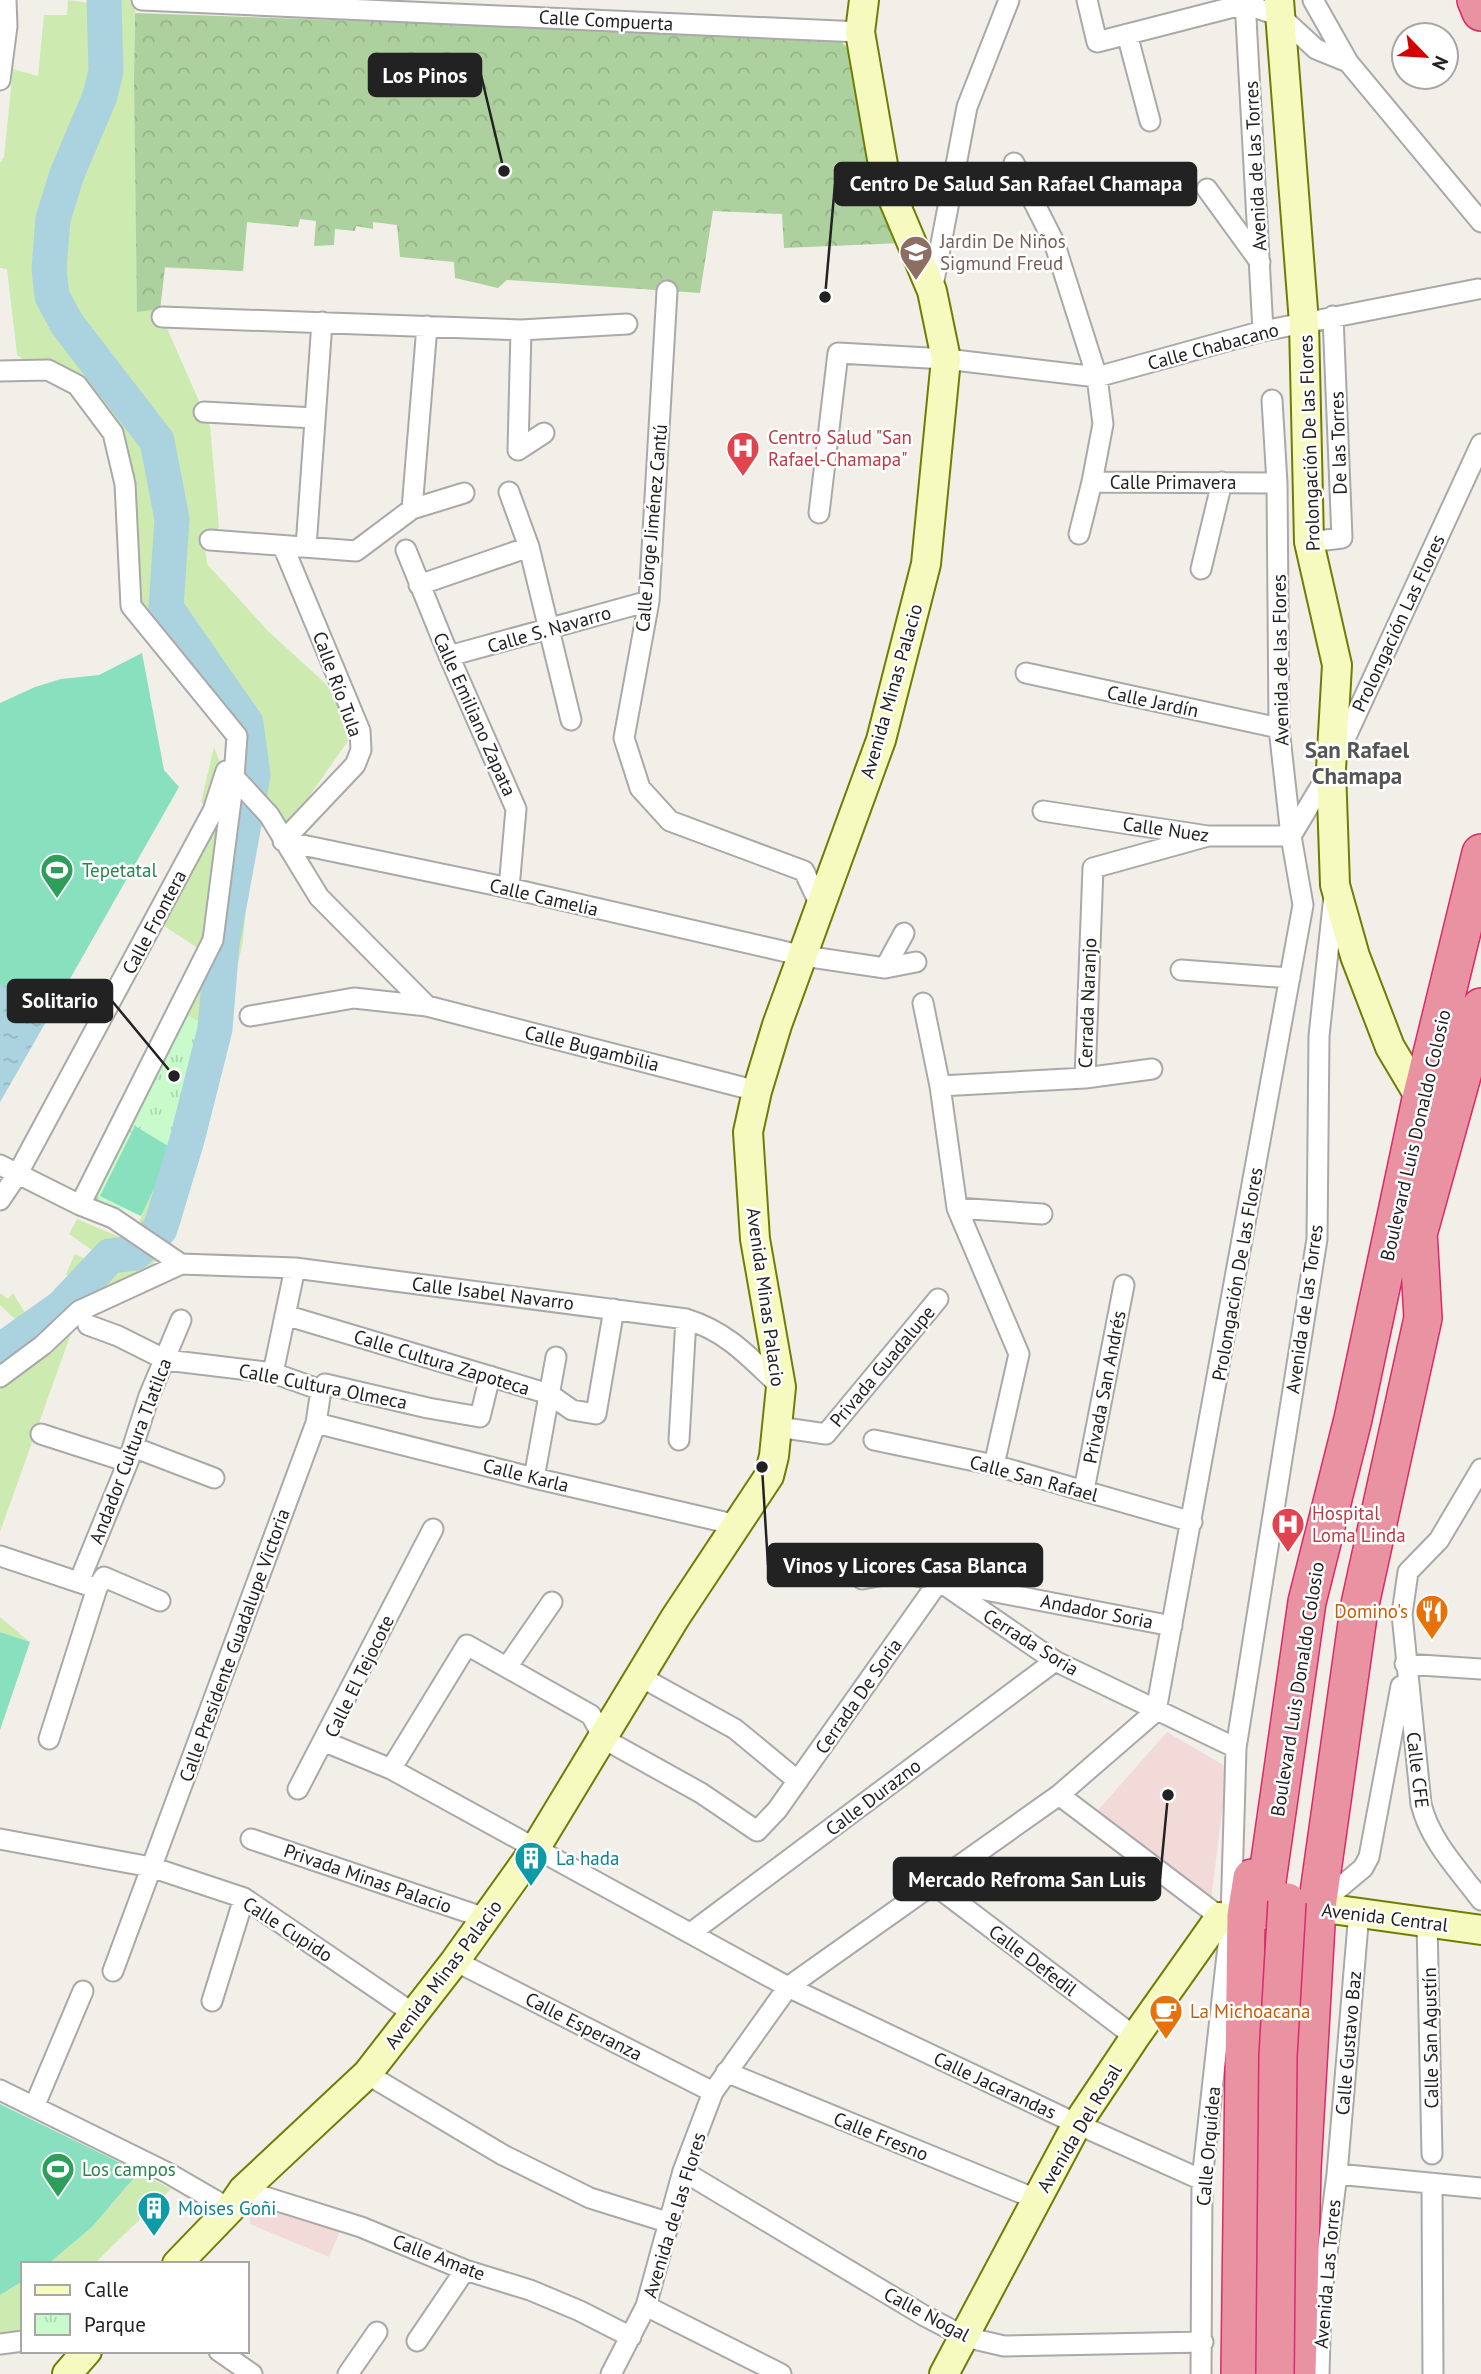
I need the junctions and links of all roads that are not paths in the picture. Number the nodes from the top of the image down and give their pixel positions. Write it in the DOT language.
graph roads {
  1 [pos="6,0"];
  2 [pos="142,0"];
  3 [pos="864,0"];
  4 [pos="1009,0"];
  5 [pos="1087,0"];
  6 [pos="1313,0"];
  7 [pos="1476,0"];
  8 [pos="1245,2"];
  9 [pos="1279,8"];
  10 [pos="1481,12"];
  11 [pos="4,30"];
  12 [pos="860,32"];
  13 [pos="1126,34"];
  14 [pos="1348,62"];
  15 [pos="0,80"];
  16 [pos="1150,121"];
  17 [pos="1014,163"];
  18 [pos="1207,189"];
  19 [pos="1481,222"];
  20 [pos="1260,262"];
  21 [pos="1478,289"];
  22 [pos="667,291"];
  23 [pos="932,291"];
  24 [pos="1333,316"];
  25 [pos="162,317"];
  26 [pos="322,322"];
  27 [pos="1304,323"];
  28 [pos="627,324"];
  29 [pos="427,326"];
  30 [pos="521,330"];
  31 [pos="1263,331"];
  32 [pos="946,359"];
  33 [pos="0,371"];
  34 [pos="1097,377"];
  35 [pos="1272,400"];
  36 [pos="204,412"];
  37 [pos="315,418"];
  38 [pos="544,433"];
  39 [pos="1481,444"];
  40 [pos="1092,482"];
  41 [pos="1222,482"];
  42 [pos="1277,483"];
  43 [pos="509,492"];
  44 [pos="464,493"];
  45 [pos="412,509"];
  46 [pos="819,513"];
  47 [pos="1079,534"];
  48 [pos="210,540"];
  49 [pos="1309,542"];
  50 [pos="283,546"];
  51 [pos="306,547"];
  52 [pos="529,547"];
  53 [pos="406,550"];
  54 [pos="1201,569"];
  55 [pos="419,585"];
  56 [pos="649,601"];
  57 [pos="548,629"];
  58 [pos="449,656"];
  59 [pos="1026,673"];
  60 [pos="571,720"];
  61 [pos="1279,728"];
  62 [pos="237,736"];
  63 [pos="1331,769"];
  64 [pos="234,777"];
  65 [pos="1043,811"];
  66 [pos="1208,836"];
  67 [pos="1291,836"];
  68 [pos="283,841"];
  69 [pos="1481,853"];
  70 [pos="1335,885"];
  71 [pos="509,888"];
  72 [pos="820,905"];
  73 [pos="904,933"];
  74 [pos="804,956"];
  75 [pos="916,962"];
  76 [pos="885,968"];
  77 [pos="1181,970"];
  78 [pos="1290,978"];
  79 [pos="923,1003"];
  80 [pos="427,1006"];
  81 [pos="1481,1007"];
  82 [pos="250,1016"];
  83 [pos="1152,1069"];
  84 [pos="1085,1078"];
  85 [pos="940,1086"];
  86 [pos="757,1091"];
  87 [pos="1421,1098"];
  88 [pos="0,1165"];
  89 [pos="18,1175"];
  90 [pos="0,1200"];
  91 [pos="80,1205"];
  92 [pos="957,1208"];
  93 [pos="1042,1214"];
  94 [pos="1418,1231"];
  95 [pos="174,1260"];
  96 [pos="295,1268"];
  97 [pos="1124,1285"];
  98 [pos="938,1299"];
  99 [pos="614,1309"];
  100 [pos="285,1315"];
  101 [pos="686,1319"];
  102 [pos="181,1320"];
  103 [pos="88,1325"];
  104 [pos="1372,1332"];
  105 [pos="556,1357"];
  106 [pos="166,1360"];
  107 [pos="273,1373"];
  108 [pos="490,1376"];
  109 [pos="0,1377"];
  110 [pos="780,1387"];
  111 [pos="321,1390"];
  112 [pos="550,1394"];
  113 [pos="1365,1415"];
  114 [pos="316,1423"];
  115 [pos="778,1427"];
  116 [pos="41,1434"];
  117 [pos="679,1440"];
  118 [pos="874,1440"];
  119 [pos="131,1454"];
  120 [pos="994,1465"];
  121 [pos="1481,1469"];
  122 [pos="214,1478"];
  123 [pos="534,1478"];
  124 [pos="1084,1490"];
  125 [pos="1192,1522"];
  126 [pos="737,1525"];
  127 [pos="433,1529"];
  128 [pos="0,1556"];
  129 [pos="862,1580"];
  130 [pos="939,1581"];
  131 [pos="88,1585"];
  132 [pos="160,1601"];
  133 [pos="552,1602"];
  134 [pos="1172,1626"];
  135 [pos="1055,1661"];
  136 [pos="1405,1664"];
  137 [pos="507,1667"];
  138 [pos="1481,1669"];
  139 [pos="641,1677"];
  140 [pos="1156,1711"];
  141 [pos="49,1739"];
  142 [pos="604,1739"];
  143 [pos="323,1741"];
  144 [pos="1236,1748"];
  145 [pos="391,1769"];
  146 [pos="797,1781"];
  147 [pos="298,1789"];
  148 [pos="1059,1795"];
  149 [pos="0,1839"];
  150 [pos="251,1839"];
  151 [pos="535,1849"];
  152 [pos="151,1867"];
  153 [pos="932,1883"];
  154 [pos="244,1898"];
  155 [pos="1481,1900"];
  156 [pos="1317,1907"];
  157 [pos="1359,1912"];
  158 [pos="1232,1917"];
  159 [pos="485,1918"];
  160 [pos="1427,1922"];
  161 [pos="1481,1930"];
  162 [pos="692,1932"];
  163 [pos="455,1961"];
  164 [pos="113,1971"];
  165 [pos="789,1987"];
  166 [pos="83,1991"];
  167 [pos="212,2001"];
  168 [pos="414,2014"];
  169 [pos="1135,2038"];
  170 [pos="726,2072"];
  171 [pos="367,2074"];
  172 [pos="0,2090"];
  173 [pos="713,2092"];
  174 [pos="34,2106"];
  175 [pos="1077,2124"];
  176 [pos="1433,2154"];
  177 [pos="683,2171"];
  178 [pos="1337,2174"];
  179 [pos="1202,2180"];
  180 [pos="1432,2184"];
  181 [pos="1481,2188"];
  182 [pos="1036,2199"];
  183 [pos="237,2200"];
  184 [pos="670,2223"];
  185 [pos="179,2262"];
  186 [pos="466,2270"];
  187 [pos="646,2306"];
  188 [pos="377,2332"];
  189 [pos="631,2337"];
  190 [pos="965,2337"];
  191 [pos="21,2341"];
  192 [pos="416,2341"];
  193 [pos="1203,2342"];
  194 [pos="0,2344"];
  195 [pos="222,2353"];
  196 [pos="253,2374"];
  197 [pos="348,2374"];
  198 [pos="611,2374"];
  199 [pos="781,2374"];
  200 [pos="944,2374"];
  201 [pos="1202,2374"];
  202 [pos="1240,2374"];
  203 [pos="1252,2374"];
  204 [pos="1275,2374"];
  205 [pos="1297,2374"];
  206 [pos="1319,2374"];
  207 [pos="1433,2374"];
  1 -- 11 [label="street"];
  2 -- 12 [label="street, Calle Compuerta"];
  3 -- 12 [label="main road, Avenida Minas Palacio"];
  4 -- 23 [label="street"];
  5 -- 13 [label="street"];
  6 -- 14 [label="street"];
  7 -- 10 [label="highway"];
  8 -- 9 [label="street"];
  8 -- 13 [label="street"];
  8 -- 20 [label="street, Avenida de las Torres"];
  9 -- 14 [label="street"];
  9 -- 27 [label="main road, Prolongación De las Flores"];
  11 -- 15 [label="street"];
  12 -- 23 [label="main road, Avenida Minas Palacio"];
  13 -- 16 [label="street"];
  14 -- 19 [label="street"];
  17 -- 34 [label="street, Calle Primavera"];
  18 -- 20 [label="street"];
  20 -- 31 [label="street, Avenida de las Torres"];
  21 -- 24 [label="street, Calle Chabacano"];
  22 -- 56 [label="street, Calle Jorge Jiménez Cantú"];
  23 -- 32 [label="main road, Avenida Minas Palacio"];
  24 -- 27 [label="street, Calle Chabacano"];
  24 -- 49 [label="street, De las Torres"];
  25 -- 26 [label="street"];
  26 -- 29 [label="street"];
  26 -- 37 [label="street"];
  27 -- 31 [label="street, Calle Chabacano"];
  27 -- 49 [label="main road, Prolongación De las Flores"];
  28 -- 30 [label="street"];
  29 -- 30 [label="street"];
  29 -- 45 [label="street"];
  30 -- 38 [label="street"];
  31 -- 34 [label="street, Calle Chabacano"];
  32 -- 34 [label="street, Calle Chabacano"];
  32 -- 46 [label="street, Calle Chabacano"];
  32 -- 72 [label="main road, Avenida Minas Palacio"];
  33 -- 62 [label="street"];
  34 -- 40 [label="street, Calle Primavera"];
  35 -- 42 [label="street, Avenida de las Flores"];
  36 -- 37 [label="street"];
  37 -- 51 [label="street"];
  39 -- 63 [label="street, Prolongación Las Flores"];
  40 -- 41 [label="street, Calle Primavera"];
  40 -- 47 [label="street"];
  41 -- 42 [label="street, Calle Primavera"];
  41 -- 54 [label="street"];
  42 -- 61 [label="street, Avenida de las Flores"];
  43 -- 52 [label="street"];
  44 -- 45 [label="street"];
  45 -- 51 [label="street"];
  48 -- 50 [label="street"];
  49 -- 63 [label="main road, Prolongación De las Flores"];
  50 -- 51 [label="street"];
  50 -- 68 [label="street, Calle Río Tula"];
  52 -- 55 [label="street"];
  52 -- 57 [label="street"];
  53 -- 55 [label="street, Calle Emiliano Zapata"];
  55 -- 58 [label="street, Calle Emiliano Zapata"];
  56 -- 57 [label="street, Calle S. Navarro"];
  56 -- 72 [label="street, Calle Jorge Jiménez Cantú"];
  57 -- 58 [label="street, Calle S. Navarro"];
  57 -- 60 [label="street"];
  58 -- 71 [label="street, Calle Emiliano Zapata"];
  59 -- 61 [label="street, Calle Jardín"];
  61 -- 67 [label="street, Avenida de las Flores"];
  62 -- 64 [label="street"];
  62 -- 89 [label="street, Calle Frontera"];
  63 -- 67 [label="street, Prolongación Las Flores"];
  63 -- 70 [label="main road, Prolongación De las Flores"];
  64 -- 68 [label="street"];
  64 -- 91 [label="street"];
  65 -- 66 [label="street, Calle Nuez"];
  66 -- 67 [label="street, Calle Nuez"];
  66 -- 84 [label="street, Cerrada Naranjo"];
  67 -- 78 [label="street, Prolongación De las Flores"];
  68 -- 71 [label="street, Calle Camelia"];
  68 -- 80 [label="street"];
  69 -- 87 [label="highway, Boulevard Luis Donaldo Colosio"];
  70 -- 87 [label="main road"];
  70 -- 144 [label="street, Avenida de las Torres"];
  71 -- 74 [label="street, Calle Camelia"];
  72 -- 74 [label="main road, Avenida Minas Palacio"];
  73 -- 76 [label="street"];
  74 -- 76 [label="street, Calle Camelia"];
  74 -- 86 [label="main road, Avenida Minas Palacio"];
  75 -- 76 [label="street, Calle Camelia"];
  77 -- 78 [label="street"];
  78 -- 125 [label="street, Prolongación De las Flores"];
  79 -- 85 [label="street"];
  80 -- 82 [label="street, Calle Bugambilia"];
  80 -- 86 [label="street, Calle Bugambilia"];
  81 -- 94 [label="highway, Boulevard Luis Donaldo Colosio"];
  83 -- 84 [label="street"];
  84 -- 85 [label="street, Cerrada Naranjo"];
  85 -- 92 [label="street"];
  86 -- 110 [label="main road, Avenida Minas Palacio"];
  87 -- 104 [label="highway, Boulevard Luis Donaldo Colosio"];
  88 -- 89 [label="street"];
  89 -- 90 [label="street, Calle Frontera"];
  89 -- 91 [label="street"];
  91 -- 95 [label="street"];
  92 -- 93 [label="street"];
  92 -- 120 [label="street"];
  94 -- 113 [label="highway, Boulevard Luis Donaldo Colosio"];
  94 -- 156 [label="highway"];
  95 -- 96 [label="street, Calle Isabel Navarro"];
  95 -- 109 [label="street"];
  96 -- 99 [label="street, Calle Isabel Navarro"];
  96 -- 100 [label="street"];
  97 -- 124 [label="street, Privada San Andrés"];
  98 -- 115 [label="street, Privada Guadalupe"];
  99 -- 101 [label="street, Calle Isabel Navarro"];
  99 -- 112 [label="street, Calle Cultura Zapoteca"];
  100 -- 107 [label="street"];
  100 -- 108 [label="street, Calle Cultura Zapoteca"];
  101 -- 110 [label="street, Calle Isabel Navarro"];
  101 -- 117 [label="street"];
  102 -- 106 [label="street, Andador Cultura Tlatilca"];
  103 -- 106 [label="street, Calle Cultura Olmeca"];
  104 -- 113 [label="highway, Boulevard Luis Donaldo Colosio"];
  104 -- 158 [label="highway"];
  105 -- 112 [label="street"];
  106 -- 107 [label="street, Calle Cultura Olmeca"];
  106 -- 119 [label="street, Andador Cultura Tlatilca"];
  107 -- 111 [label="street, Calle Cultura Olmeca"];
  108 -- 111 [label="street, Calle Cultura Olmeca"];
  108 -- 112 [label="street, Calle Cultura Zapoteca"];
  110 -- 115 [label="main road, Avenida Minas Palacio"];
  111 -- 114 [label="street, Calle Presidente Guadalupe Victoria"];
  112 -- 123 [label="street"];
  113 -- 203 [label="highway, Boulevard Luis Donaldo Colosio"];
  113 -- 204 [label="highway, Boulevard Luis Donaldo Colosio, bridge"];
  114 -- 123 [label="street, Calle Karla"];
  114 -- 152 [label="street, Calle Presidente Guadalupe Victoria"];
  115 -- 126 [label="main road, Avenida Minas Palacio"];
  116 -- 119 [label="street"];
  118 -- 120 [label="street, Calle San Rafael"];
  119 -- 122 [label="street"];
  119 -- 131 [label="street, Andador Cultura Tlatilca"];
  120 -- 124 [label="street, Calle San Rafael"];
  121 -- 136 [label="street"];
  123 -- 126 [label="street, Calle Karla"];
  124 -- 125 [label="street, Calle San Rafael"];
  125 -- 134 [label="street, Prolongación De las Flores"];
  126 -- 139 [label="main road, Avenida Minas Palacio"];
  127 -- 143 [label="street, Calle El Tejocote"];
  128 -- 131 [label="street"];
  129 -- 130 [label="street, Cerrada Soria"];
  130 -- 134 [label="street, Andador Soria"];
  130 -- 135 [label="street, Cerrada Soria"];
  130 -- 146 [label="street, Cerrada De Soria"];
  131 -- 132 [label="street"];
  131 -- 141 [label="street, Andador Cultura Tlatilca"];
  133 -- 137 [label="street"];
  134 -- 140 [label="street, Prolongación De las Flores"];
  135 -- 140 [label="street, Cerrada Soria"];
  135 -- 162 [label="street, Calle Durazno"];
  136 -- 138 [label="street"];
  136 -- 155 [label="street, Calle CFE"];
  136 -- 156 [label="street"];
  137 -- 142 [label="street"];
  137 -- 145 [label="street"];
  139 -- 142 [label="main road, Avenida Minas Palacio"];
  139 -- 146 [label="street"];
  140 -- 144 [label="street, Cerrada Soria"];
  140 -- 148 [label="street, Avenida de las Flores"];
  142 -- 146 [label="street, Cerrada De Soria"];
  142 -- 151 [label="main road, Avenida Minas Palacio"];
  143 -- 145 [label="street, Calle El Tejocote"];
  143 -- 147 [label="street"];
  144 -- 158 [label="street, Avenida de las Torres"];
  145 -- 151 [label="street, Calle El Tejocote"];
  148 -- 153 [label="street, Avenida de las Flores"];
  148 -- 158 [label="street"];
  149 -- 152 [label="street, Calle Cupido"];
  150 -- 159 [label="street, Privada Minas Palacio"];
  151 -- 159 [label="main road, Avenida Minas Palacio"];
  151 -- 162 [label="street, Calle Jacarandas"];
  152 -- 154 [label="street, Calle Cupido"];
  152 -- 164 [label="street, Calle Presidente Guadalupe Victoria"];
  153 -- 165 [label="street, Avenida de las Flores"];
  153 -- 169 [label="street, Calle Defedil"];
  154 -- 167 [label="street"];
  154 -- 168 [label="street, Calle Cupido"];
  156 -- 157 [label="main road, Avenida Central"];
  156 -- 158 [label="main road, Avenida Central"];
  156 -- 205 [label="highway"];
  157 -- 160 [label="main road, Avenida Central"];
  157 -- 178 [label="street, Calle Gustavo Baz"];
  158 -- 169 [label="main road, Avenida Del Rosal"];
  158 -- 179 [label="street, Calle Orquídea"];
  158 -- 202 [label="highway"];
  159 -- 163 [label="main road, Avenida Minas Palacio"];
  160 -- 161 [label="main road, Avenida Central"];
  160 -- 176 [label="street, Calle San Agustín"];
  162 -- 165 [label="street, Calle Jacarandas"];
  163 -- 168 [label="main road, Avenida Minas Palacio"];
  163 -- 173 [label="street, Calle Esperanza"];
  165 -- 170 [label="street, Avenida de las Flores"];
  165 -- 175 [label="street, Calle Jacarandas"];
  166 -- 174 [label="street"];
  168 -- 171 [label="main road, Avenida Minas Palacio"];
  169 -- 175 [label="main road, Avenida Del Rosal"];
  170 -- 173 [label="street, Avenida de las Flores"];
  170 -- 182 [label="street, Calle Fresno"];
  171 -- 183 [label="main road, Avenida Minas Palacio"];
  171 -- 184 [label="street"];
  172 -- 174 [label="street, Calle Amate"];
  173 -- 177 [label="street, Avenida de las Flores"];
  174 -- 183 [label="street, Calle Amate"];
  175 -- 179 [label="street, Calle Jacarandas"];
  175 -- 182 [label="main road, Avenida Del Rosal"];
  177 -- 184 [label="street, Avenida de las Flores"];
  177 -- 190 [label="street, Calle Nogal"];
  178 -- 180 [label="street"];
  178 -- 206 [label="street, Avenida Las Torres"];
  179 -- 193 [label="street, Calle Orquídea"];
  180 -- 181 [label="street"];
  180 -- 207 [label="street"];
  182 -- 190 [label="main road, Avenida Del Rosal"];
  183 -- 185 [label="main road, Avenida Minas Palacio"];
  183 -- 186 [label="street, Calle Amate"];
  184 -- 187 [label="street, Avenida de las Flores"];
  186 -- 189 [label="street, Calle Amate"];
  186 -- 192 [label="street"];
  187 -- 189 [label="street, Avenida de las Flores"];
  187 -- 199 [label="street"];
  188 -- 197 [label="street"];
  189 -- 198 [label="street, Avenida de las Flores"];
  190 -- 193 [label="street, Calle Nogal"];
  190 -- 200 [label="main road, Avenida Del Rosal"];
  191 -- 194 [label="street"];
  193 -- 201 [label="street, Calle Orquídea"];
  195 -- 196 [label="street"];
}
